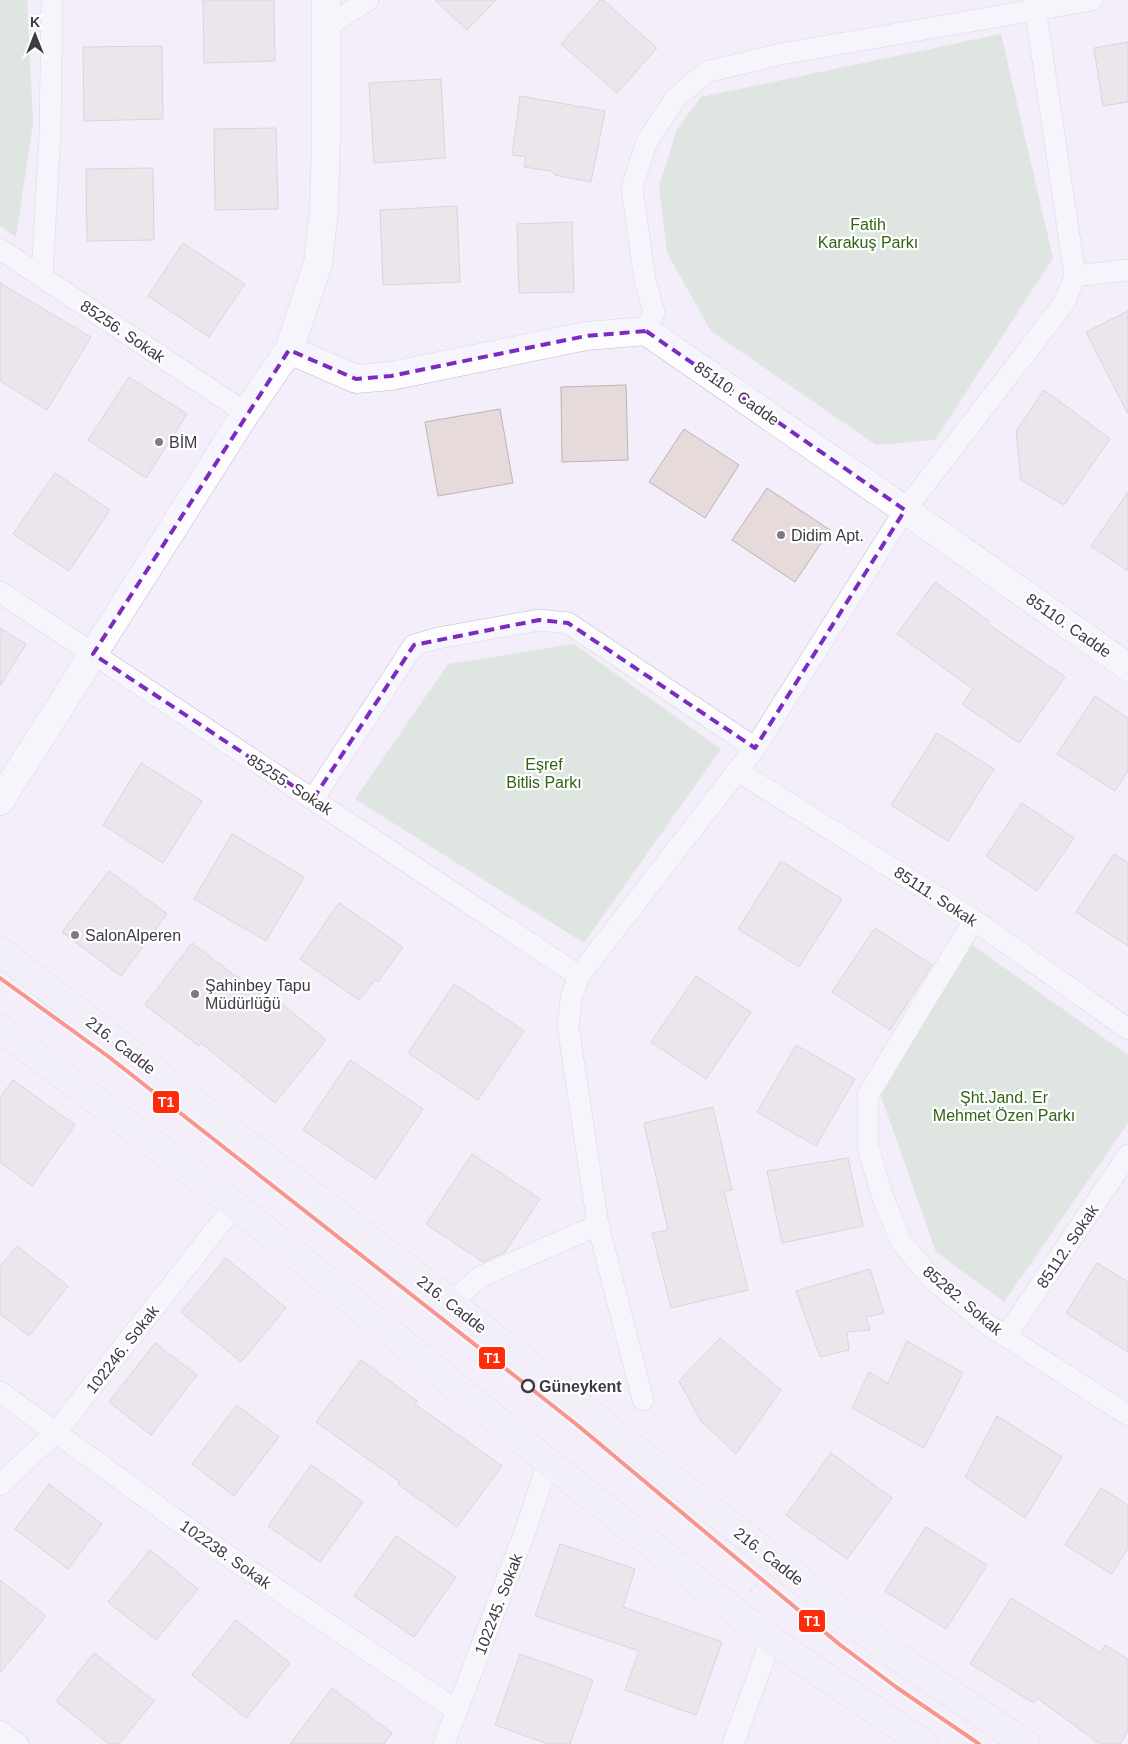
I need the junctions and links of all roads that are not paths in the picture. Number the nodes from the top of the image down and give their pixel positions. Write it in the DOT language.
graph roads {
  1 [pos="52,0"];
  2 [pos="326,0"];
  3 [pos="368,0"];
  4 [pos="1092,0"];
  5 [pos="1035,4"];
  6 [pos="326,27"];
  7 [pos="0,249"];
  8 [pos="1128,270"];
  9 [pos="1075,276"];
  10 [pos="42,277"];
  11 [pos="646,331"];
  12 [pos="289,350"];
  13 [pos="246,413"];
  14 [pos="905,510"];
  15 [pos="0,592"];
  16 [pos="93,654"];
  17 [pos="1128,667"];
  18 [pos="756,748"];
  19 [pos="738,770"];
  20 [pos="313,799"];
  21 [pos="0,801"];
  22 [pos="974,920"];
  23 [pos="0,951"];
  24 [pos="580,976"];
  25 [pos="0,1028"];
  26 [pos="1128,1029"];
  27 [pos="1128,1155"];
  28 [pos="235,1205"];
  29 [pos="598,1225"];
  30 [pos="451,1303"];
  31 [pos="1006,1336"];
  32 [pos="0,1392"];
  33 [pos="643,1400"];
  34 [pos="1128,1415"];
  35 [pos="56,1432"];
  36 [pos="548,1462"];
  37 [pos="0,1485"];
  38 [pos="772,1640"];
  39 [pos="457,1711"];
  40 [pos="0,1731"];
  41 [pos="18,1744"];
  42 [pos="444,1744"];
  43 [pos="733,1744"];
  44 [pos="925,1744"];
  45 [pos="1026,1744"];
  1 -- 10 [label="street"];
  2 -- 6 [label="street"];
  3 -- 6 [label="street"];
  4 -- 5 [label="street"];
  5 -- 9 [label="street"];
  5 -- 11 [label="street"];
  6 -- 12 [label="street"];
  7 -- 10 [label="street, 85256. Sokak"];
  8 -- 9 [label="street"];
  9 -- 14 [label="street"];
  10 -- 13 [label="street, 85256. Sokak"];
  11 -- 12 [label="street"];
  11 -- 14 [label="street, 85110. Cadde"];
  12 -- 13 [label="street"];
  13 -- 16 [label="street"];
  14 -- 17 [label="street, 85110. Cadde"];
  14 -- 18 [label="street"];
  15 -- 16 [label="street, 85255. Sokak"];
  16 -- 20 [label="street, 85255. Sokak"];
  16 -- 21 [label="street"];
  18 -- 19 [label="street"];
  18 -- 20 [label="street"];
  19 -- 22 [label="street, 85111. Sokak"];
  19 -- 24 [label="street"];
  20 -- 24 [label="street, 85255. Sokak"];
  22 -- 26 [label="street, 85111. Sokak"];
  22 -- 31 [label="street, 85282. Sokak"];
  23 -- 30 [label="main road, 216. Cadde"];
  24 -- 29 [label="street"];
  25 -- 28 [label="main road"];
  27 -- 31 [label="street, 85112. Sokak"];
  28 -- 35 [label="street, 102246. Sokak"];
  28 -- 36 [label="main road"];
  29 -- 30 [label="street"];
  29 -- 33 [label="street"];
  30 -- 45 [label="main road, 216. Cadde"];
  31 -- 34 [label="street, 85282. Sokak"];
  32 -- 35 [label="street, 102238. Sokak"];
  35 -- 37 [label="street, 102246. Sokak"];
  35 -- 39 [label="street, 102238. Sokak"];
  36 -- 38 [label="main road"];
  36 -- 39 [label="street, 102245. Sokak"];
  38 -- 43 [label="street"];
  38 -- 44 [label="main road"];
  39 -- 42 [label="street, 102245. Sokak"];
  40 -- 41 [label="street"];
}
